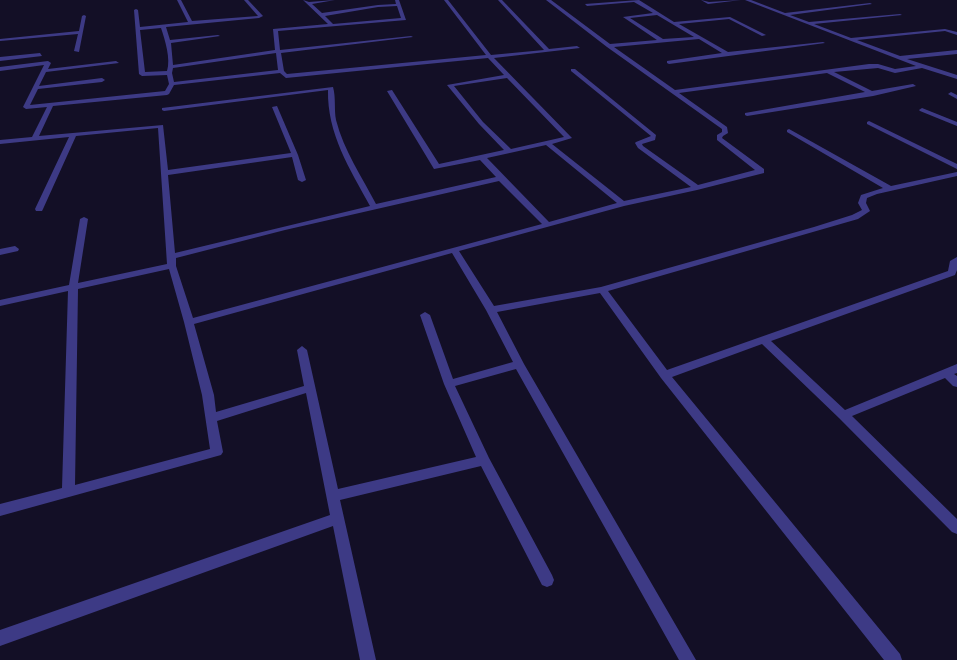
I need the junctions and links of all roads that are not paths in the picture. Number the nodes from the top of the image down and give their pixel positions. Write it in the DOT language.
graph roads {
  1 [pos="179,0"];
  2 [pos="247,0"];
  3 [pos="333,0"];
  4 [pos="446,0"];
  5 [pos="500,0"];
  6 [pos="548,0"];
  7 [pos="635,0"];
  8 [pos="703,0"];
  9 [pos="739,0"];
  10 [pos="746,0"];
  11 [pos="306,2"];
  12 [pos="398,2"];
  13 [pos="870,4"];
  14 [pos="587,5"];
  15 [pos="846,7"];
  16 [pos="136,10"];
  17 [pos="659,14"];
  18 [pos="784,14"];
  19 [pos="321,15"];
  20 [pos="900,15"];
  21 [pos="84,16"];
  22 [pos="872,17"];
  23 [pos="191,23"];
  24 [pos="674,23"];
  25 [pos="807,23"];
  26 [pos="332,25"];
  27 [pos="163,26"];
  28 [pos="138,29"];
  29 [pos="81,32"];
  30 [pos="957,34"];
  31 [pos="764,35"];
  32 [pos="218,36"];
  33 [pos="411,37"];
  34 [pos="699,38"];
  35 [pos="850,39"];
  36 [pos="662,41"];
  37 [pos="2,42"];
  38 [pos="168,42"];
  39 [pos="823,43"];
  40 [pos="609,46"];
  41 [pos="577,48"];
  42 [pos="77,51"];
  43 [pos="280,51"];
  44 [pos="548,51"];
  45 [pos="957,52"];
  46 [pos="727,54"];
  47 [pos="40,55"];
  48 [pos="490,57"];
  49 [pos="900,58"];
  50 [pos="0,59"];
  51 [pos="668,62"];
  52 [pos="116,63"];
  53 [pos="922,66"];
  54 [pos="0,69"];
  55 [pos="170,70"];
  56 [pos="573,70"];
  57 [pos="43,71"];
  58 [pos="281,71"];
  59 [pos="827,71"];
  60 [pos="508,76"];
  61 [pos="957,77"];
  62 [pos="102,80"];
  63 [pos="172,84"];
  64 [pos="913,86"];
  65 [pos="35,88"];
  66 [pos="390,91"];
  67 [pos="675,92"];
  68 [pos="167,93"];
  69 [pos="874,94"];
  70 [pos="51,104"];
  71 [pos="275,107"];
  72 [pos="922,110"];
  73 [pos="747,114"];
  74 [pos="162,117"];
  75 [pos="869,123"];
  76 [pos="957,124"];
  77 [pos="789,131"];
  78 [pos="72,135"];
  79 [pos="35,138"];
  80 [pos="0,142"];
  81 [pos="547,143"];
  82 [pos="509,151"];
  83 [pos="295,155"];
  84 [pos="482,157"];
  85 [pos="957,167"];
  86 [pos="164,173"];
  87 [pos="957,174"];
  88 [pos="501,178"];
  89 [pos="302,180"];
  90 [pos="697,188"];
  91 [pos="889,188"];
  92 [pos="623,204"];
  93 [pos="374,207"];
  94 [pos="39,210"];
  95 [pos="84,219"];
  96 [pos="548,225"];
  97 [pos="15,249"];
  98 [pos="454,250"];
  99 [pos="0,252"];
  100 [pos="957,260"];
  101 [pos="172,261"];
  102 [pos="73,288"];
  103 [pos="602,290"];
  104 [pos="0,303"];
  105 [pos="491,310"];
  106 [pos="425,315"];
  107 [pos="189,322"];
  108 [pos="763,340"];
  109 [pos="302,350"];
  110 [pos="519,364"];
  111 [pos="952,371"];
  112 [pos="666,375"];
  113 [pos="957,383"];
  114 [pos="449,384"];
  115 [pos="310,388"];
  116 [pos="843,415"];
  117 [pos="211,418"];
  118 [pos="484,460"];
  119 [pos="68,492"];
  120 [pos="333,496"];
  121 [pos="0,510"];
  122 [pos="338,518"];
  123 [pos="957,528"];
  124 [pos="547,580"];
  125 [pos="0,638"];
  126 [pos="368,660"];
  127 [pos="688,660"];
  128 [pos="894,660"];
  1 -- 23 [label="street"];
  2 -- 23 [label="street"];
  3 -- 11 [label="street"];
  4 -- 48 [label="street"];
  5 -- 44 [label="street"];
  6 -- 40 [label="street"];
  7 -- 14 [label="street"];
  7 -- 17 [label="street"];
  8 -- 9 [label="street"];
  10 -- 18 [label="street"];
  11 -- 19 [label="street"];
  12 -- 19 [label="street"];
  12 -- 26 [label="street"];
  13 -- 15 [label="street"];
  15 -- 18 [label="street"];
  15 -- 22 [label="street"];
  16 -- 28 [label="street"];
  17 -- 24 [label="street"];
  17 -- 36 [label="street"];
  18 -- 25 [label="street"];
  19 -- 26 [label="street"];
  20 -- 22 [label="street"];
  21 -- 29 [label="street"];
  22 -- 25 [label="street"];
  23 -- 27 [label="street"];
  24 -- 31 [label="street"];
  24 -- 34 [label="street"];
  25 -- 35 [label="street"];
  26 -- 43 [label="street"];
  27 -- 28 [label="street"];
  27 -- 38 [label="street"];
  28 -- 55 [label="street"];
  29 -- 37 [label="street"];
  29 -- 42 [label="street"];
  30 -- 35 [label="street"];
  32 -- 38 [label="street"];
  33 -- 43 [label="street"];
  34 -- 36 [label="street"];
  34 -- 46 [label="street"];
  35 -- 49 [label="street"];
  36 -- 40 [label="street"];
  38 -- 55 [label="street"];
  39 -- 46 [label="street"];
  40 -- 67 [label="street"];
  41 -- 44 [label="street"];
  43 -- 55 [label="street"];
  43 -- 58 [label="street"];
  44 -- 48 [label="street"];
  45 -- 49 [label="street"];
  46 -- 51 [label="street"];
  47 -- 50 [label="street"];
  48 -- 58 [label="street"];
  48 -- 60 [label="street"];
  49 -- 53 [label="street"];
  52 -- 57 [label="street"];
  53 -- 59 [label="street"];
  53 -- 61 [label="street"];
  54 -- 57 [label="street"];
  55 -- 63 [label="street"];
  56 -- 90 [label="street"];
  57 -- 65 [label="street"];
  58 -- 63 [label="street"];
  59 -- 67 [label="street"];
  59 -- 69 [label="street"];
  60 -- 81 [label="street"];
  60 -- 82 [label="street"];
  62 -- 65 [label="street"];
  63 -- 68 [label="street"];
  64 -- 69 [label="street"];
  65 -- 70 [label="street"];
  66 -- 84 [label="street"];
  67 -- 90 [label="street"];
  68 -- 70 [label="street"];
  68 -- 74 [label="street"];
  69 -- 73 [label="street"];
  70 -- 79 [label="street"];
  71 -- 83 [label="street"];
  72 -- 76 [label="street"];
  74 -- 78 [label="street"];
  74 -- 86 [label="street"];
  74 -- 93 [label="street"];
  75 -- 85 [label="street"];
  77 -- 91 [label="street"];
  78 -- 79 [label="street"];
  78 -- 94 [label="street"];
  79 -- 80 [label="street"];
  81 -- 82 [label="street"];
  81 -- 92 [label="street"];
  82 -- 84 [label="street"];
  83 -- 86 [label="street"];
  83 -- 89 [label="street"];
  84 -- 88 [label="street"];
  86 -- 101 [label="street"];
  87 -- 91 [label="street"];
  88 -- 93 [label="street"];
  88 -- 96 [label="street"];
  90 -- 92 [label="street"];
  91 -- 103 [label="street"];
  92 -- 96 [label="street"];
  93 -- 101 [label="street"];
  95 -- 102 [label="street"];
  96 -- 98 [label="street"];
  97 -- 99 [label="street"];
  98 -- 105 [label="street"];
  98 -- 107 [label="street"];
  100 -- 108 [label="street"];
  101 -- 102 [label="street"];
  101 -- 107 [label="street"];
  102 -- 104 [label="street"];
  102 -- 119 [label="street"];
  103 -- 105 [label="street"];
  103 -- 112 [label="street"];
  105 -- 110 [label="street"];
  106 -- 114 [label="street"];
  107 -- 117 [label="street"];
  108 -- 112 [label="street"];
  108 -- 116 [label="street"];
  109 -- 115 [label="street"];
  110 -- 114 [label="street"];
  110 -- 127 [label="street"];
  111 -- 113 [label="street"];
  111 -- 116 [label="street"];
  112 -- 128 [label="street"];
  114 -- 118 [label="street"];
  115 -- 117 [label="street"];
  115 -- 120 [label="street"];
  116 -- 123 [label="street"];
  117 -- 119 [label="street"];
  118 -- 120 [label="street"];
  118 -- 124 [label="street"];
  119 -- 121 [label="street"];
  120 -- 122 [label="street"];
  122 -- 125 [label="street"];
  122 -- 126 [label="street"];
}
